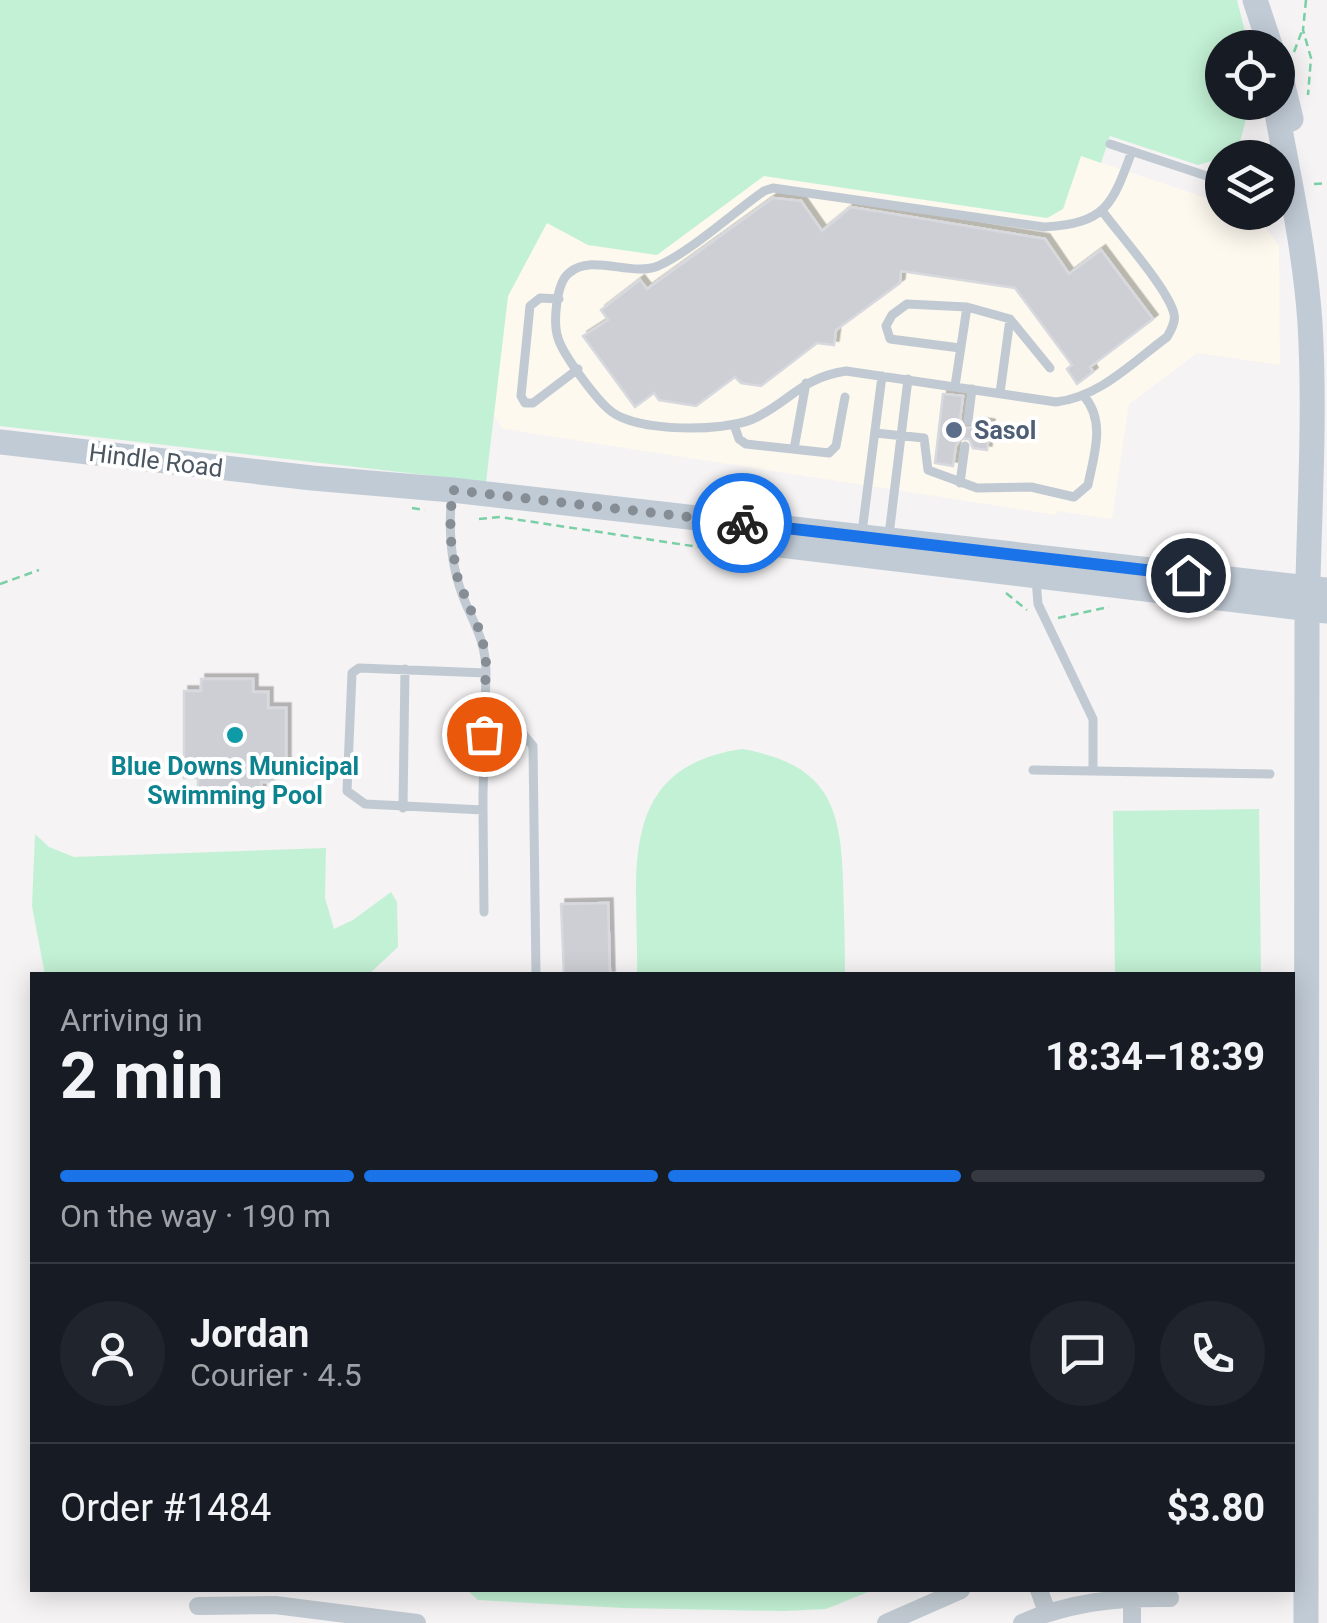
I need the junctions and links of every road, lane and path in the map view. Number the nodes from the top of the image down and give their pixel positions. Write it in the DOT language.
graph roads {
  1 [pos="1255,0"];
  2 [pos="1306,0"];
  3 [pos="1267,30"];
  4 [pos="1302,30"];
  5 [pos="1295,35"];
  6 [pos="1307,105"];
  7 [pos="1276,120"];
  8 [pos="1291,120"];
  9 [pos="1110,144"];
  10 [pos="1132,152"];
  11 [pos="1205,176"];
  12 [pos="1327,182"];
  13 [pos="1309,184"];
  14 [pos="1102,212"];
  15 [pos="559,299"];
  16 [pos="967,307"];
  17 [pos="1010,319"];
  18 [pos="1327,332"];
  19 [pos="960,348"];
  20 [pos="1050,368"];
  21 [pos="578,369"];
  22 [pos="882,376"];
  23 [pos="908,379"];
  24 [pos="806,382"];
  25 [pos="955,386"];
  26 [pos="972,389"];
  27 [pos="1000,393"];
  28 [pos="1084,396"];
  29 [pos="844,397"];
  30 [pos="968,421"];
  31 [pos="734,425"];
  32 [pos="875,433"];
  33 [pos="900,434"];
  34 [pos="0,442"];
  35 [pos="964,446"];
  36 [pos="794,449"];
  37 [pos="960,484"];
  38 [pos="452,496"];
  39 [pos="861,546"];
  40 [pos="888,549"];
  41 [pos="40,570"];
  42 [pos="1036,576"];
  43 [pos="0,584"];
  44 [pos="1317,599"];
  45 [pos="406,669"];
  46 [pos="486,673"];
  47 [pos="484,734"];
  48 [pos="1034,770"];
  49 [pos="1093,771"];
  50 [pos="1270,774"];
  51 [pos="404,808"];
  52 [pos="483,810"];
  53 [pos="484,912"];
  54 [pos="536,972"];
  55 [pos="1308,1537"];
  56 [pos="956,1592"];
  57 [pos="1039,1592"];
  58 [pos="1132,1598"];
  59 [pos="1170,1598"];
  60 [pos="198,1606"];
  61 [pos="1048,1612"];
  62 [pos="417,1623"];
  63 [pos="886,1623"];
  64 [pos="1022,1623"];
  65 [pos="1132,1623"];
  66 [pos="1306,1623"];
  1 -- 3 [label="main road"];
  2 -- 4 [label="path"];
  4 -- 5 [label="path"];
  4 -- 6 [label="path"];
  7 -- 44 [label="main road"];
  8 -- 18 [label="main road"];
  9 -- 10 [label="lane"];
  10 -- 11 [label="lane"];
  10 -- 14 [label="lane"];
  12 -- 13 [label="path"];
  14 -- 15 [label="lane"];
  14 -- 28 [label="lane"];
  15 -- 21 [label="lane"];
  15 -- 21 [label="lane"];
  16 -- 17 [label="lane"];
  16 -- 19 [label="lane"];
  16 -- 19 [label="lane"];
  17 -- 20 [label="lane"];
  17 -- 27 [label="lane"];
  19 -- 25 [label="lane"];
  21 -- 31 [label="lane"];
  22 -- 23 [label="lane"];
  22 -- 24 [label="lane"];
  22 -- 32 [label="lane"];
  23 -- 25 [label="lane"];
  23 -- 33 [label="lane"];
  24 -- 31 [label="lane"];
  24 -- 36 [label="lane"];
  25 -- 26 [label="lane"];
  26 -- 27 [label="lane"];
  26 -- 30 [label="lane"];
  27 -- 28 [label="lane"];
  28 -- 37 [label="lane"];
  29 -- 36 [label="lane"];
  31 -- 36 [label="lane"];
  32 -- 33 [label="lane"];
  32 -- 39 [label="lane"];
  33 -- 37 [label="lane"];
  33 -- 40 [label="lane"];
  34 -- 38 [label="main road, Hindle Road"];
  35 -- 37 [label="lane"];
  38 -- 39 [label="main road, Hindle Road"];
  38 -- 46 [label="lane"];
  39 -- 40 [label="main road, Hindle Road"];
  40 -- 42 [label="main road, Hindle Road"];
  40 -- 44 [label="main road, Hindle Road"];
  41 -- 43 [label="path"];
  42 -- 44 [label="main road, Hindle Road"];
  42 -- 49 [label="lane"];
  44 -- 55 [label="main road"];
  45 -- 46 [label="lane"];
  45 -- 51 [label="lane"];
  45 -- 51 [label="lane"];
  46 -- 47 [label="lane"];
  47 -- 52 [label="lane"];
  47 -- 54 [label="lane"];
  48 -- 49 [label="lane"];
  49 -- 50 [label="lane"];
  51 -- 52 [label="lane"];
  52 -- 53 [label="lane"];
  55 -- 66 [label="main road"];
  56 -- 63 [label="street"];
  57 -- 61 [label="street"];
  58 -- 59 [label="street"];
  58 -- 61 [label="street"];
  58 -- 65 [label="street"];
  60 -- 62 [label="street"];
  61 -- 64 [label="street"];
}
